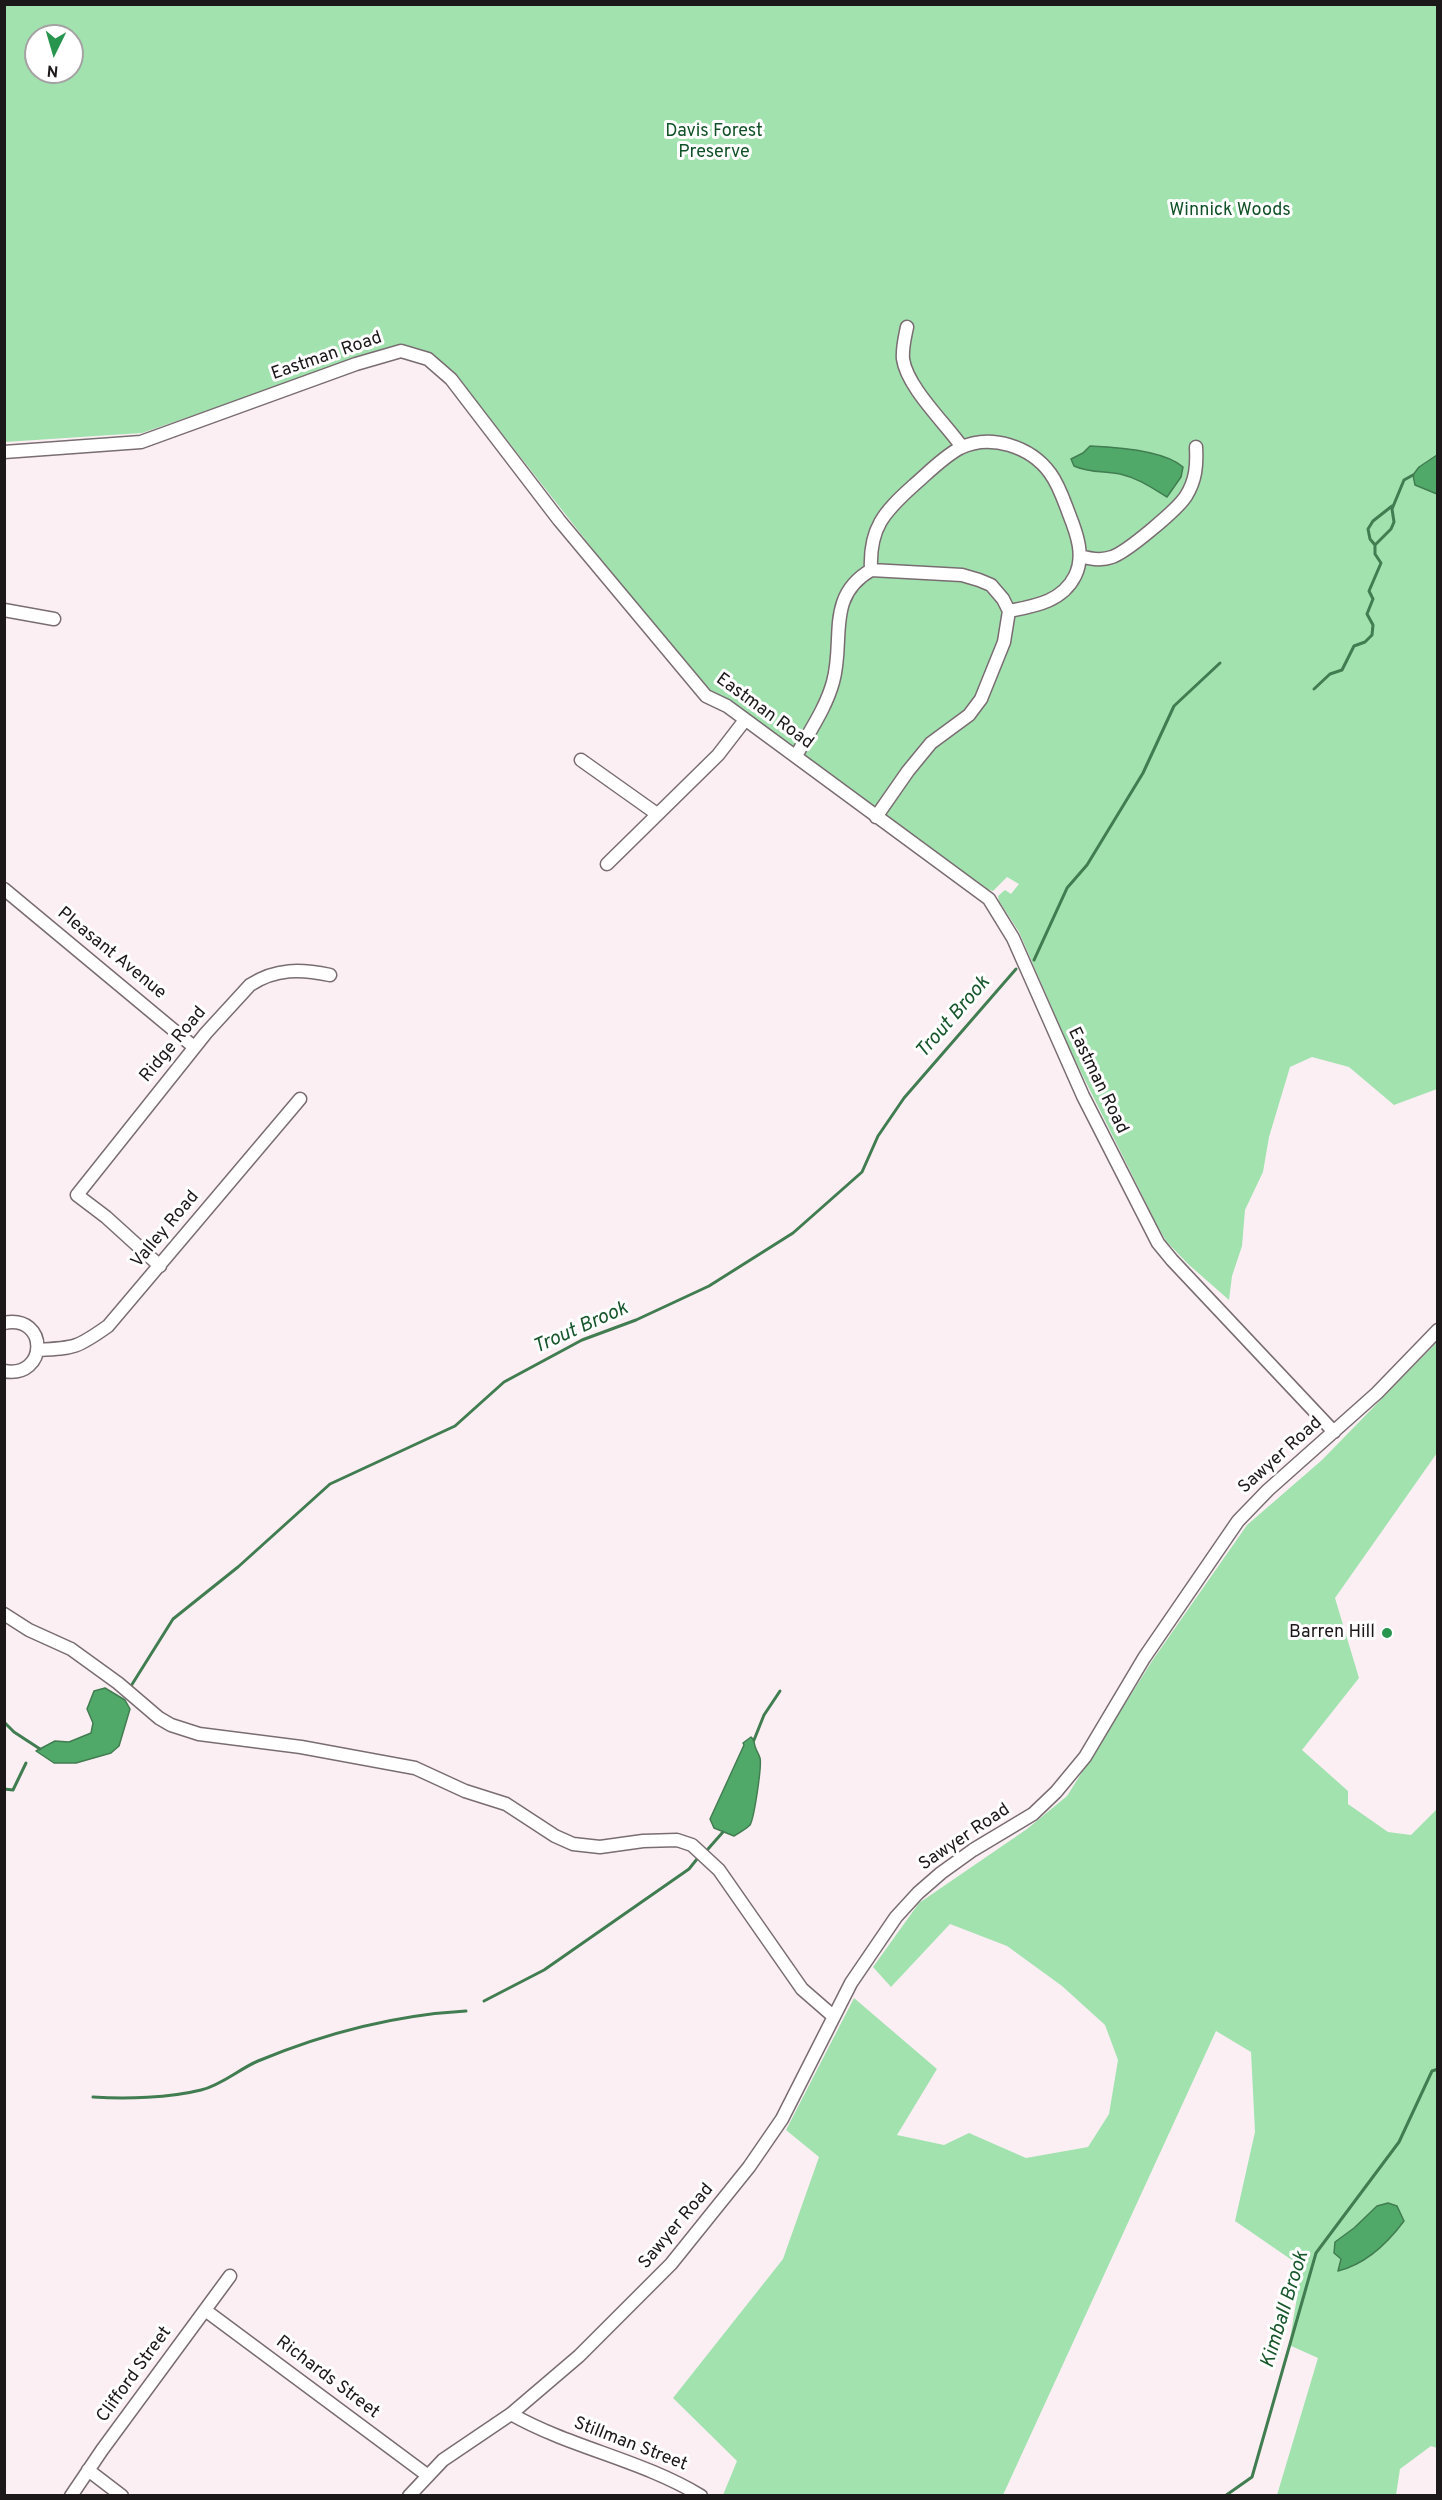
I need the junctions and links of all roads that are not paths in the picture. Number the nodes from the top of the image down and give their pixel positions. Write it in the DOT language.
graph roads {
  1 [pos="907,327"];
  2 [pos="962,447"];
  3 [pos="1196,447"];
  4 [pos="4,452"];
  5 [pos="1080,556"];
  6 [pos="871,570"];
  7 [pos="4,610"];
  8 [pos="1009,611"];
  9 [pos="54,619"];
  10 [pos="745,720"];
  11 [pos="796,756"];
  12 [pos="581,760"];
  13 [pos="657,814"];
  14 [pos="876,817"];
  15 [pos="607,864"];
  16 [pos="4,889"];
  17 [pos="330,975"];
  18 [pos="194,1047"];
  19 [pos="300,1099"];
  20 [pos="160,1266"];
  21 [pos="4,1323"];
  22 [pos="1437,1330"];
  23 [pos="38,1350"];
  24 [pos="4,1371"];
  25 [pos="1334,1432"];
  26 [pos="4,1614"];
  27 [pos="833,2016"];
  28 [pos="230,2276"];
  29 [pos="205,2310"];
  30 [pos="509,2415"];
  31 [pos="88,2470"];
  32 [pos="427,2475"];
  33 [pos="71,2496"];
  34 [pos="122,2496"];
  35 [pos="409,2496"];
  36 [pos="701,2496"];
  1 -- 2 [label="street"];
  2 -- 5 [label="street"];
  2 -- 6 [label="street"];
  3 -- 5 [label="street"];
  4 -- 10 [label="street, Eastman Road"];
  5 -- 8 [label="street"];
  6 -- 8 [label="street"];
  6 -- 11 [label="street"];
  7 -- 9 [label="street"];
  8 -- 14 [label="street"];
  10 -- 11 [label="street, Eastman Road"];
  10 -- 13 [label="street"];
  11 -- 14 [label="street, Eastman Road"];
  12 -- 13 [label="street"];
  13 -- 15 [label="street"];
  14 -- 25 [label="street, Eastman Road"];
  16 -- 18 [label="street, Pleasant Avenue"];
  17 -- 18 [label="street, Ridge Road"];
  18 -- 20 [label="street, Ridge Road"];
  19 -- 20 [label="street, Valley Road"];
  20 -- 23 [label="street, Valley Road"];
  21 -- 23 [label="street"];
  22 -- 25 [label="street, Sawyer Road"];
  23 -- 24 [label="street"];
  25 -- 27 [label="street, Sawyer Road"];
  26 -- 27 [label="street"];
  27 -- 30 [label="street, Sawyer Road"];
  28 -- 29 [label="street, Clifford Street"];
  29 -- 31 [label="street, Clifford Street"];
  29 -- 32 [label="street, Richards Street"];
  30 -- 32 [label="street, Sawyer Road"];
  30 -- 36 [label="street, Stillman Street"];
  31 -- 33 [label="street, Clifford Street"];
  31 -- 34 [label="street"];
  32 -- 35 [label="street, Sawyer Road"];
}
